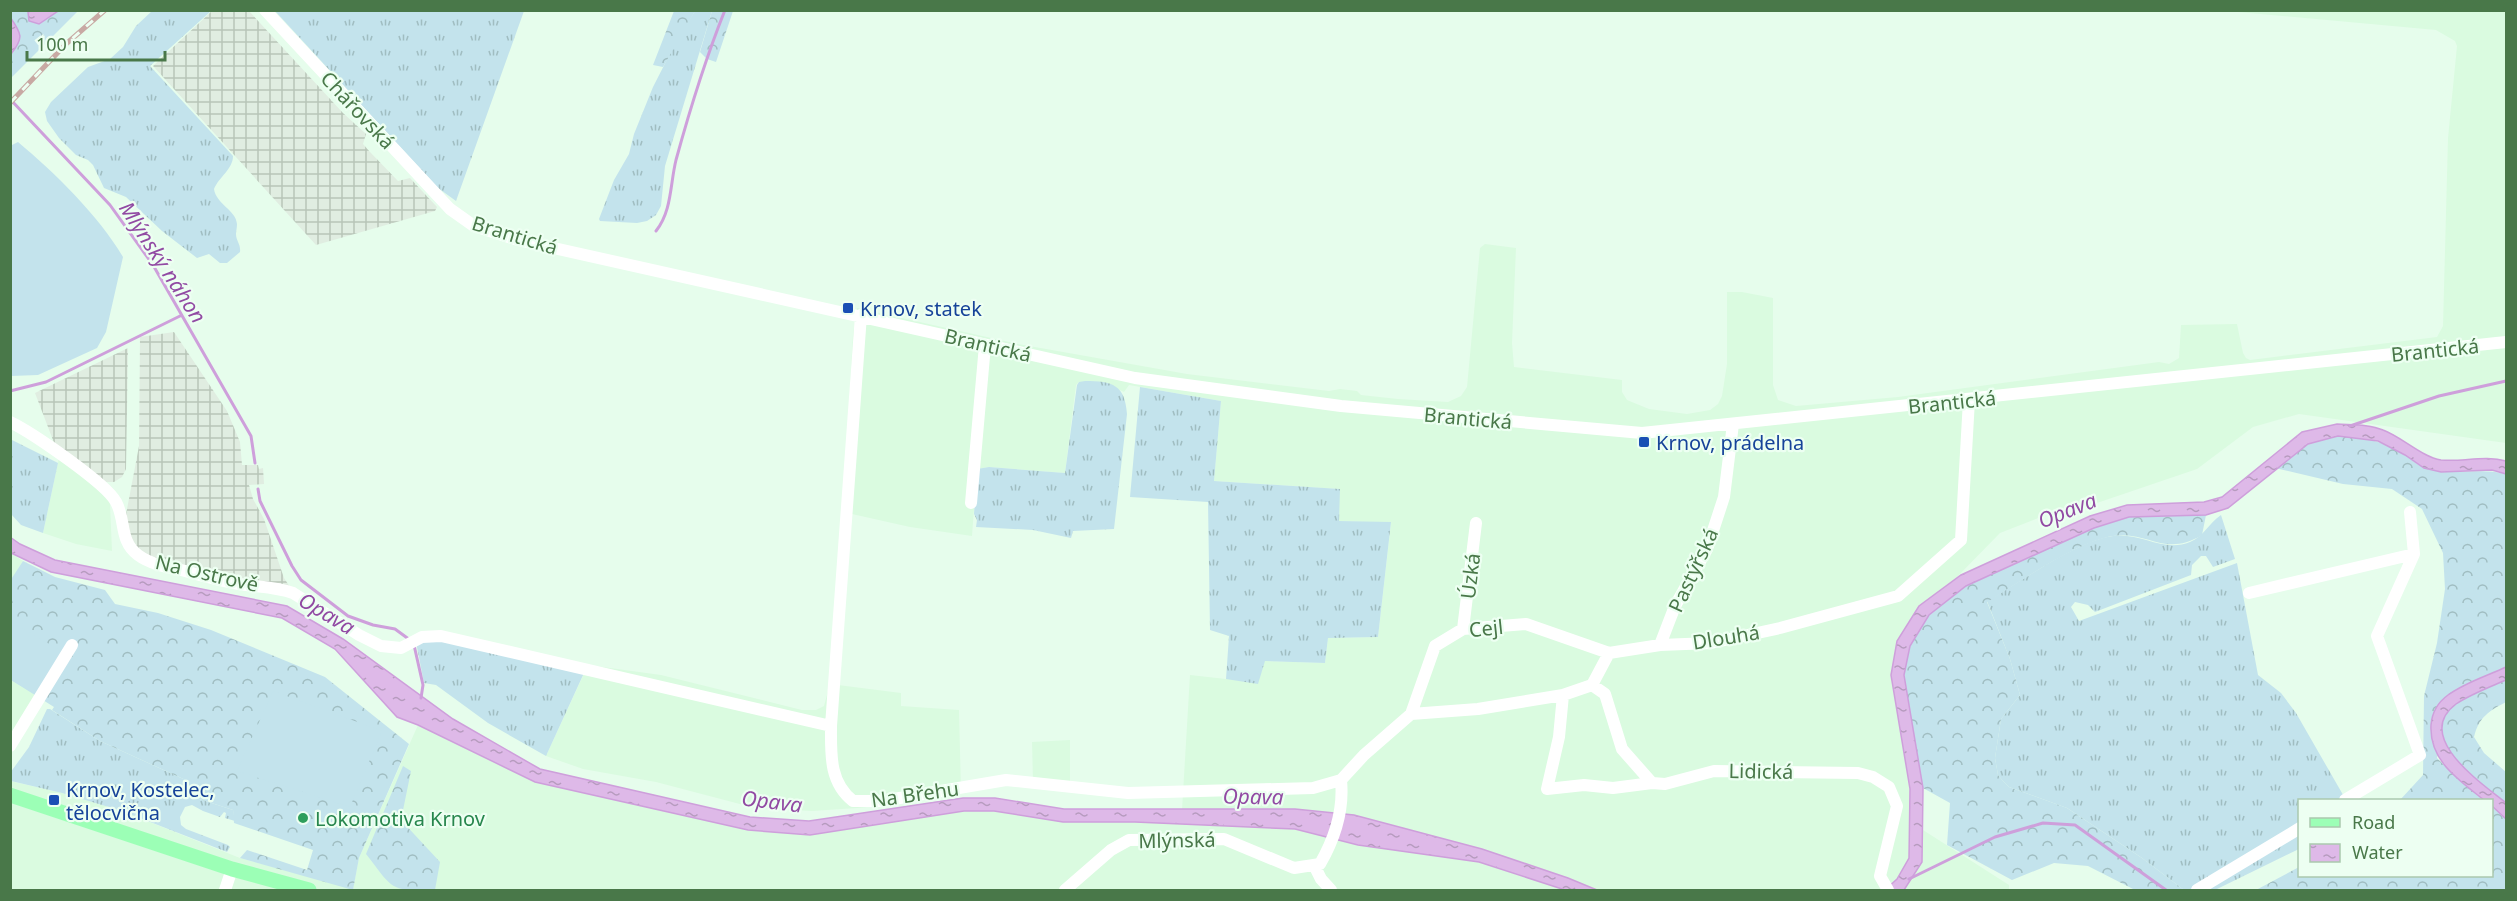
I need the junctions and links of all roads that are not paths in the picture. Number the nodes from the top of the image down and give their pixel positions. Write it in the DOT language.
graph roads {
  1 [pos="266,10"];
  2 [pos="454,213"];
  3 [pos="861,315"];
  4 [pos="2506,342"];
  5 [pos="985,345"];
  6 [pos="1969,400"];
  7 [pos="10,422"];
  8 [pos="1733,424"];
  9 [pos="970,503"];
  10 [pos="2410,512"];
  11 [pos="1476,523"];
  12 [pos="2414,554"];
  13 [pos="2249,593"];
  14 [pos="1463,629"];
  15 [pos="72,645"];
  16 [pos="1660,645"];
  17 [pos="1609,653"];
  18 [pos="1592,685"];
  19 [pos="1563,695"];
  20 [pos="1411,714"];
  21 [pos="831,726"];
  22 [pos="10,746"];
  23 [pos="1341,780"];
  24 [pos="1652,783"];
  25 [pos="10,795"];
  26 [pos="2348,799"];
  27 [pos="2298,829"];
  28 [pos="1314,865"];
  29 [pos="232,869"];
  30 [pos="1885,886"];
  31 [pos="302,890"];
  32 [pos="225,891"];
  33 [pos="1065,891"];
  34 [pos="1331,891"];
  35 [pos="2197,891"];
  1 -- 2 [label="street, Chářovská"];
  2 -- 3 [label="street, Brantická"];
  3 -- 5 [label="street, Brantická"];
  3 -- 21 [label="street"];
  4 -- 6 [label="street, Brantická"];
  5 -- 8 [label="street, Brantická"];
  5 -- 9 [label="street"];
  6 -- 8 [label="street, Brantická"];
  6 -- 16 [label="street, Dlouhá"];
  7 -- 21 [label="street, Na Ostrově"];
  8 -- 16 [label="street, Pastýřská"];
  10 -- 12 [label="street"];
  11 -- 14 [label="street, Úzká"];
  12 -- 13 [label="street"];
  12 -- 26 [label="street"];
  14 -- 17 [label="street, Cejl"];
  14 -- 20 [label="street, Cejl"];
  15 -- 22 [label="street"];
  16 -- 17 [label="street, Dlouhá"];
  17 -- 18 [label="street"];
  18 -- 19 [label="street"];
  18 -- 24 [label="street"];
  19 -- 20 [label="street"];
  19 -- 24 [label="street"];
  20 -- 23 [label="street"];
  21 -- 23 [label="street, Na Břehu"];
  23 -- 28 [label="street"];
  24 -- 30 [label="street, Lidická"];
  25 -- 29 [label="main road"];
  27 -- 35 [label="street"];
  28 -- 33 [label="street, Mlýnská"];
  28 -- 34 [label="street"];
  29 -- 31 [label="main road"];
  29 -- 32 [label="street"];
}
